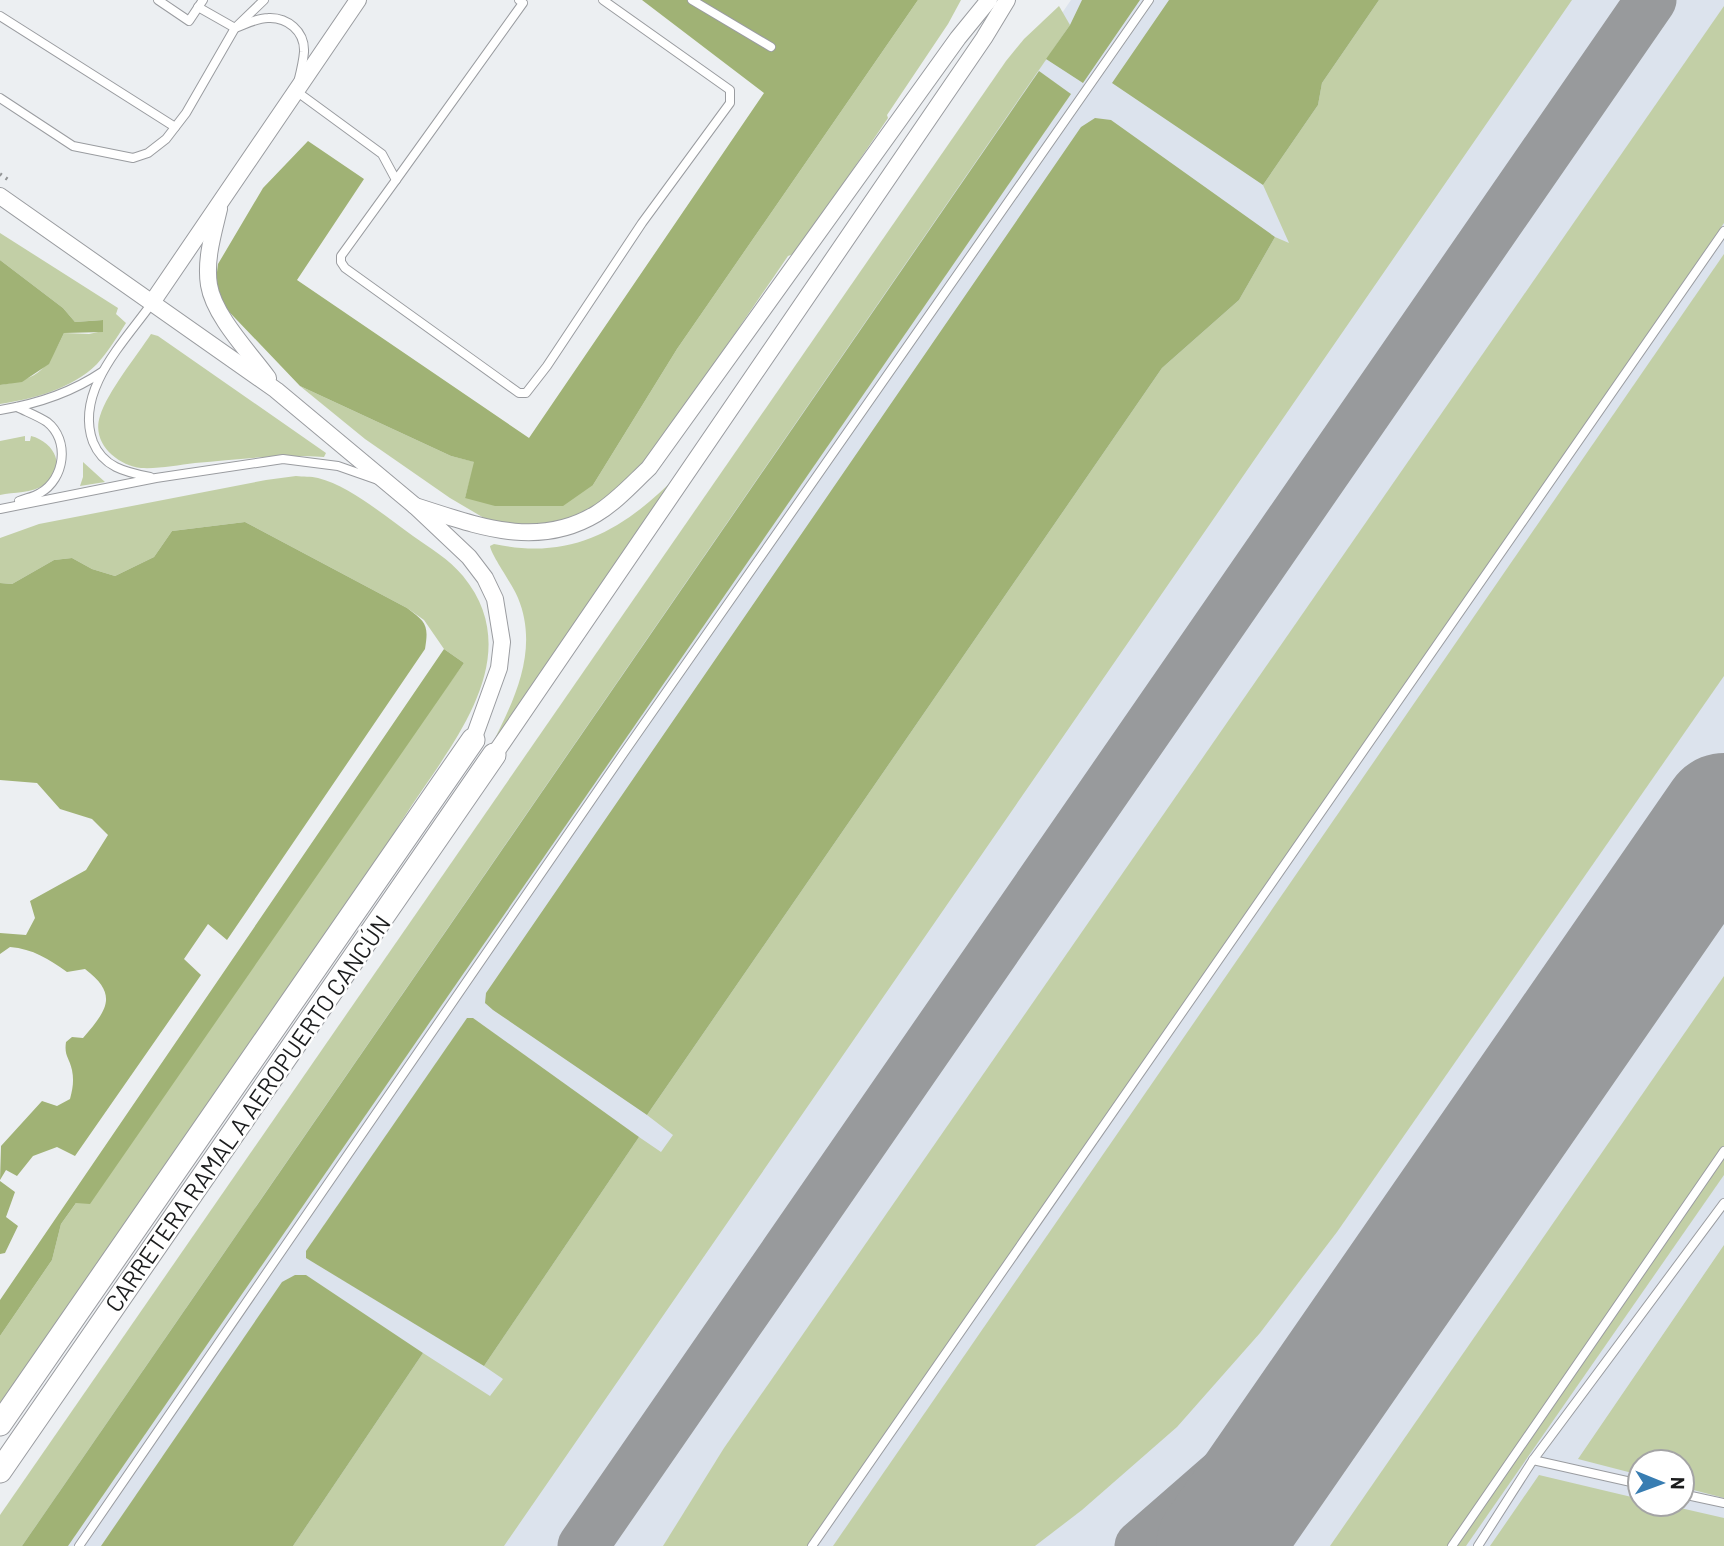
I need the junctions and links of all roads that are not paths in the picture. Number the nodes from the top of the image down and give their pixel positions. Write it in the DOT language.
graph roads {
  1 [pos="158,0"];
  2 [pos="264,0"];
  3 [pos="358,0"];
  4 [pos="603,0"];
  5 [pos="692,0"];
  6 [pos="989,0"];
  7 [pos="1007,0"];
  8 [pos="1149,0"];
  9 [pos="523,1"];
  10 [pos="201,4"];
  11 [pos="0,16"];
  12 [pos="235,28"];
  13 [pos="771,47"];
  14 [pos="296,91"];
  15 [pos="0,98"];
  16 [pos="175,127"];
  17 [pos="396,180"];
  18 [pos="5,200"];
  19 [pos="221,200"];
  20 [pos="1724,231"];
  21 [pos="153,301"];
  22 [pos="105,370"];
  23 [pos="276,390"];
  24 [pos="17,407"];
  25 [pos="0,410"];
  26 [pos="156,478"];
  27 [pos="386,483"];
  28 [pos="415,506"];
  29 [pos="0,508"];
  30 [pos="473,740"];
  31 [pos="494,755"];
  32 [pos="1724,1151"];
  33 [pos="1724,1203"];
  34 [pos="0,1424"];
  35 [pos="1533,1460"];
  36 [pos="0,1471"];
  37 [pos="1626,1481"];
  38 [pos="1696,1497"];
  39 [pos="1724,1497"];
  40 [pos="1713,1501"];
  41 [pos="1724,1503"];
  42 [pos="79,1546"];
  43 [pos="812,1546"];
  44 [pos="1452,1546"];
  45 [pos="1478,1546"];
  1 -- 10 [label="lane"];
  2 -- 12 [label="lane"];
  3 -- 14 [label="street"];
  4 -- 17 [label="lane"];
  5 -- 13 [label="lane"];
  6 -- 28 [label="street"];
  7 -- 31 [label="street"];
  8 -- 42 [label="lane"];
  9 -- 17 [label="lane"];
  10 -- 12 [label="lane"];
  11 -- 16 [label="lane"];
  12 -- 14 [label="lane"];
  12 -- 16 [label="lane"];
  14 -- 17 [label="lane"];
  14 -- 19 [label="street"];
  15 -- 16 [label="lane"];
  18 -- 21 [label="street"];
  19 -- 21 [label="street"];
  19 -- 23 [label="street"];
  20 -- 43 [label="lane"];
  21 -- 22 [label="lane"];
  21 -- 23 [label="street"];
  22 -- 24 [label="lane"];
  22 -- 26 [label="lane"];
  23 -- 27 [label="street"];
  24 -- 25 [label="lane"];
  24 -- 29 [label="lane"];
  26 -- 27 [label="lane"];
  26 -- 29 [label="lane"];
  27 -- 28 [label="street"];
  28 -- 30 [label="street"];
  30 -- 34 [label="main road, CARRETERA RAMAL A AEROPUERTO CANCÚN"];
  31 -- 36 [label="main road, CARRETERA RAMAL A AEROPUERTO CANCÚN"];
  32 -- 44 [label="lane"];
  33 -- 35 [label="lane"];
  35 -- 37 [label="lane"];
  35 -- 45 [label="lane"];
  38 -- 40 [label="lane"];
  39 -- 40 [label="lane"];
  40 -- 41 [label="lane"];
}
